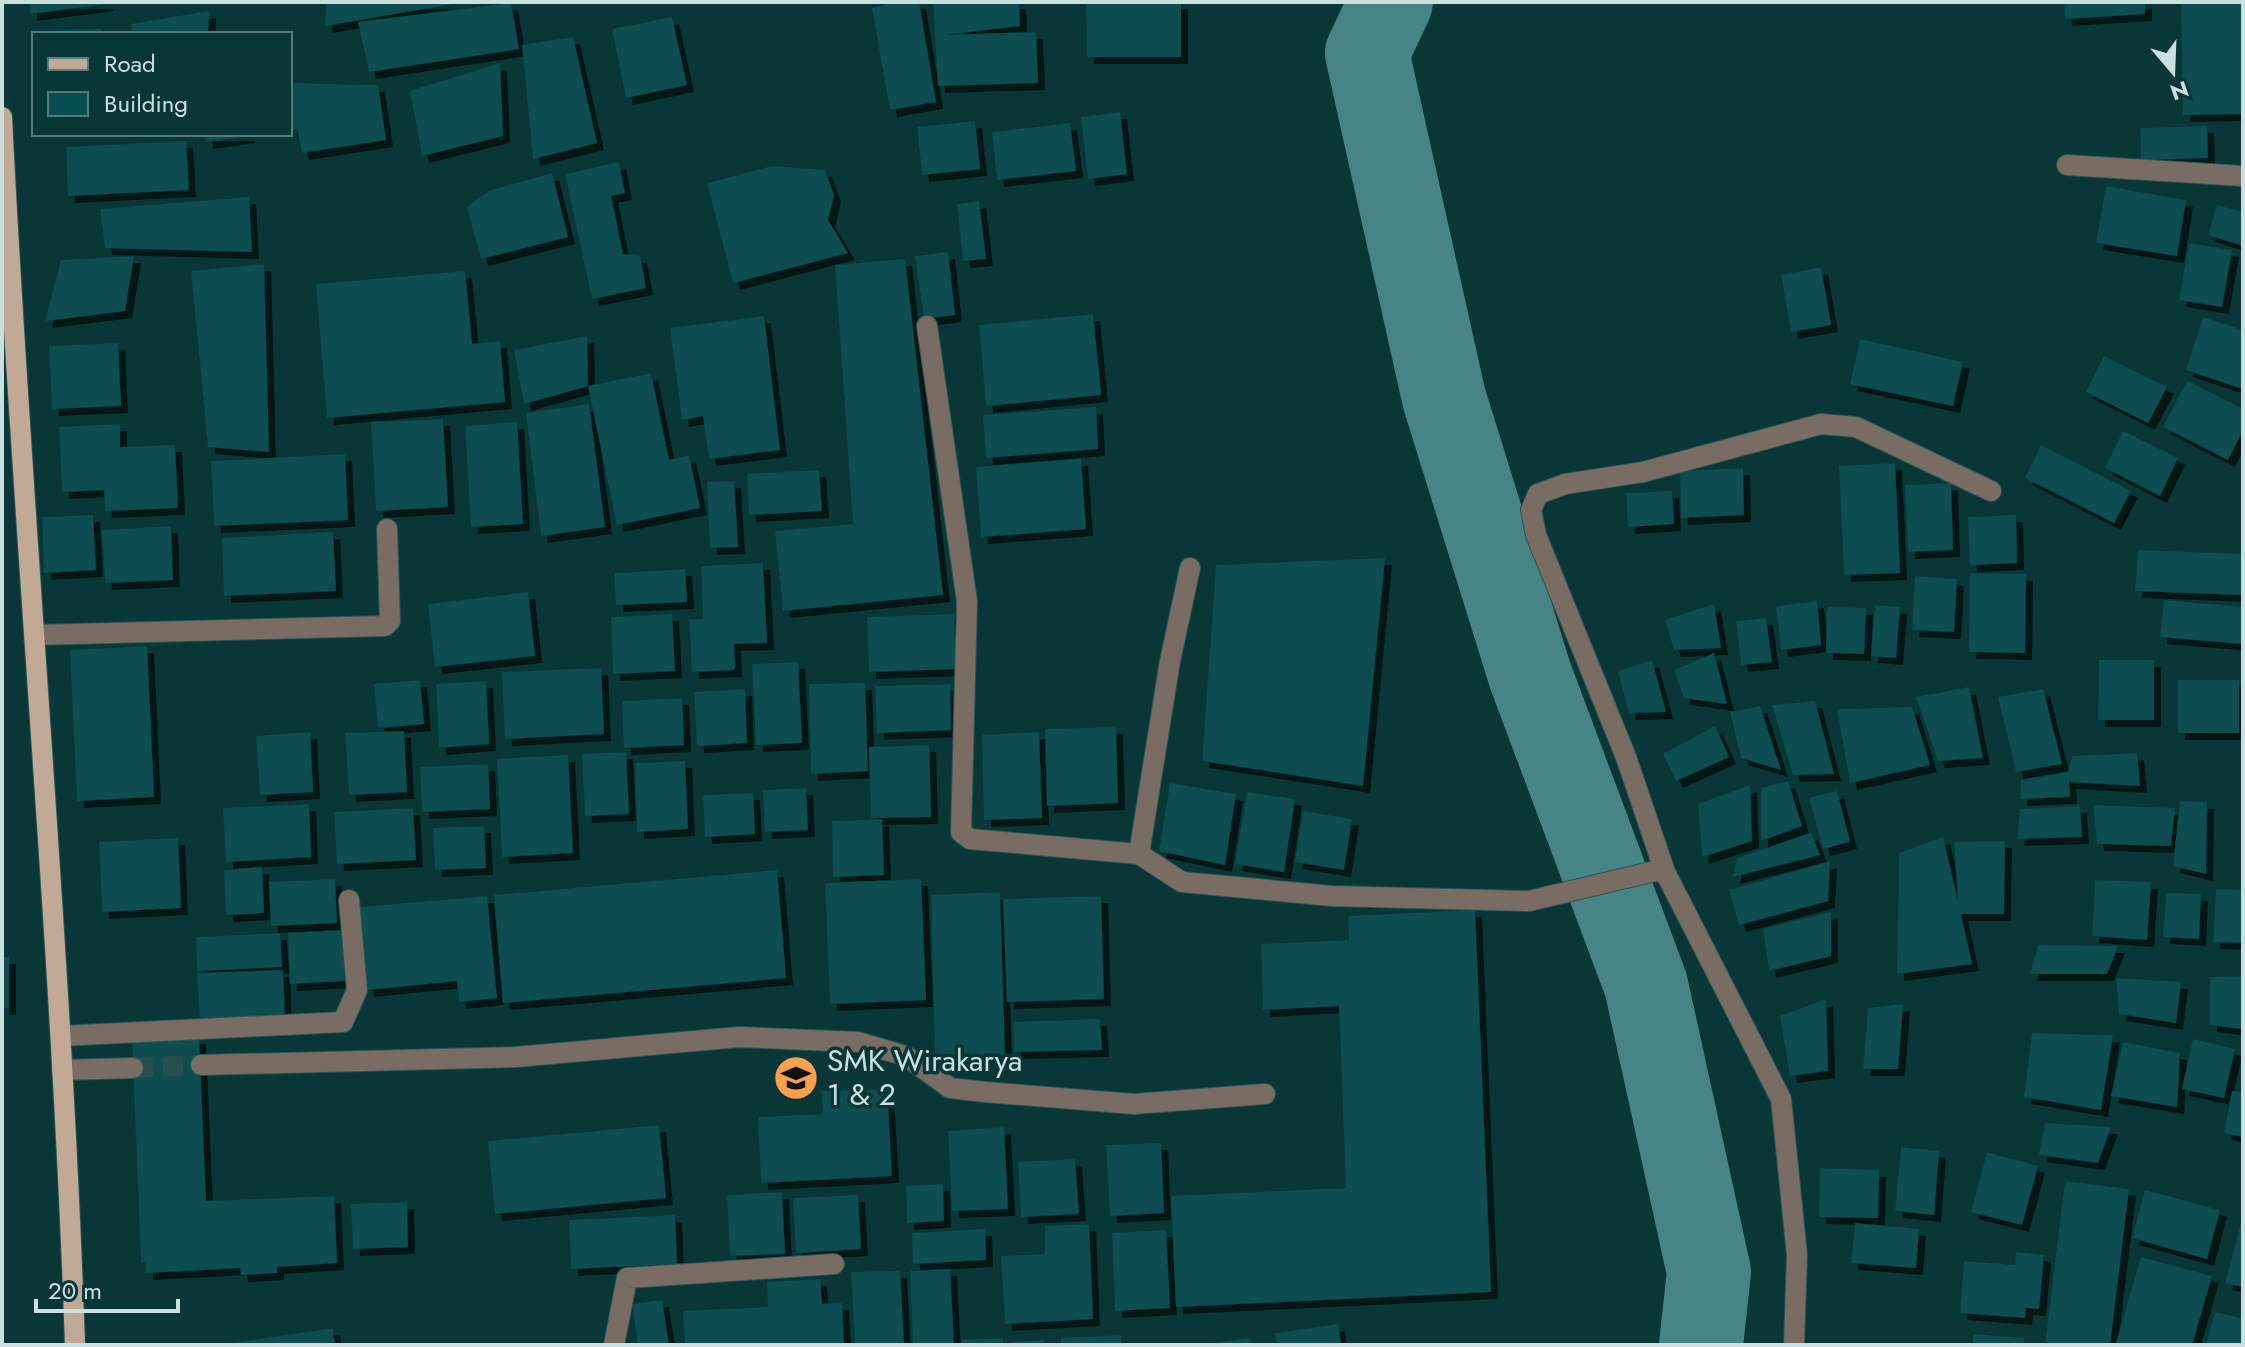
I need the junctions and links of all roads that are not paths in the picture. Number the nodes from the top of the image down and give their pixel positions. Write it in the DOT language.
graph roads {
  1 [pos="2,117"];
  2 [pos="2067,165"];
  3 [pos="2243,176"];
  4 [pos="927,326"];
  5 [pos="1991,491"];
  6 [pos="387,529"];
  7 [pos="1190,568"];
  8 [pos="34,635"];
  9 [pos="1139,854"];
  10 [pos="1660,872"];
  11 [pos="349,900"];
  12 [pos="61,1036"];
  13 [pos="201,1065"];
  14 [pos="133,1068"];
  15 [pos="62,1070"];
  16 [pos="1265,1094"];
  17 [pos="834,1264"];
  18 [pos="75,1345"];
  19 [pos="614,1345"];
  20 [pos="1794,1345"];
  1 -- 8 [label="main road"];
  2 -- 3 [label="street"];
  4 -- 9 [label="street"];
  5 -- 10 [label="street"];
  6 -- 8 [label="street"];
  7 -- 9 [label="street"];
  8 -- 12 [label="main road"];
  9 -- 10 [label="street"];
  10 -- 20 [label="street"];
  11 -- 12 [label="street"];
  12 -- 15 [label="main road"];
  13 -- 16 [label="street"];
  14 -- 15 [label="street"];
  15 -- 18 [label="main road"];
  17 -- 19 [label="street"];
}
